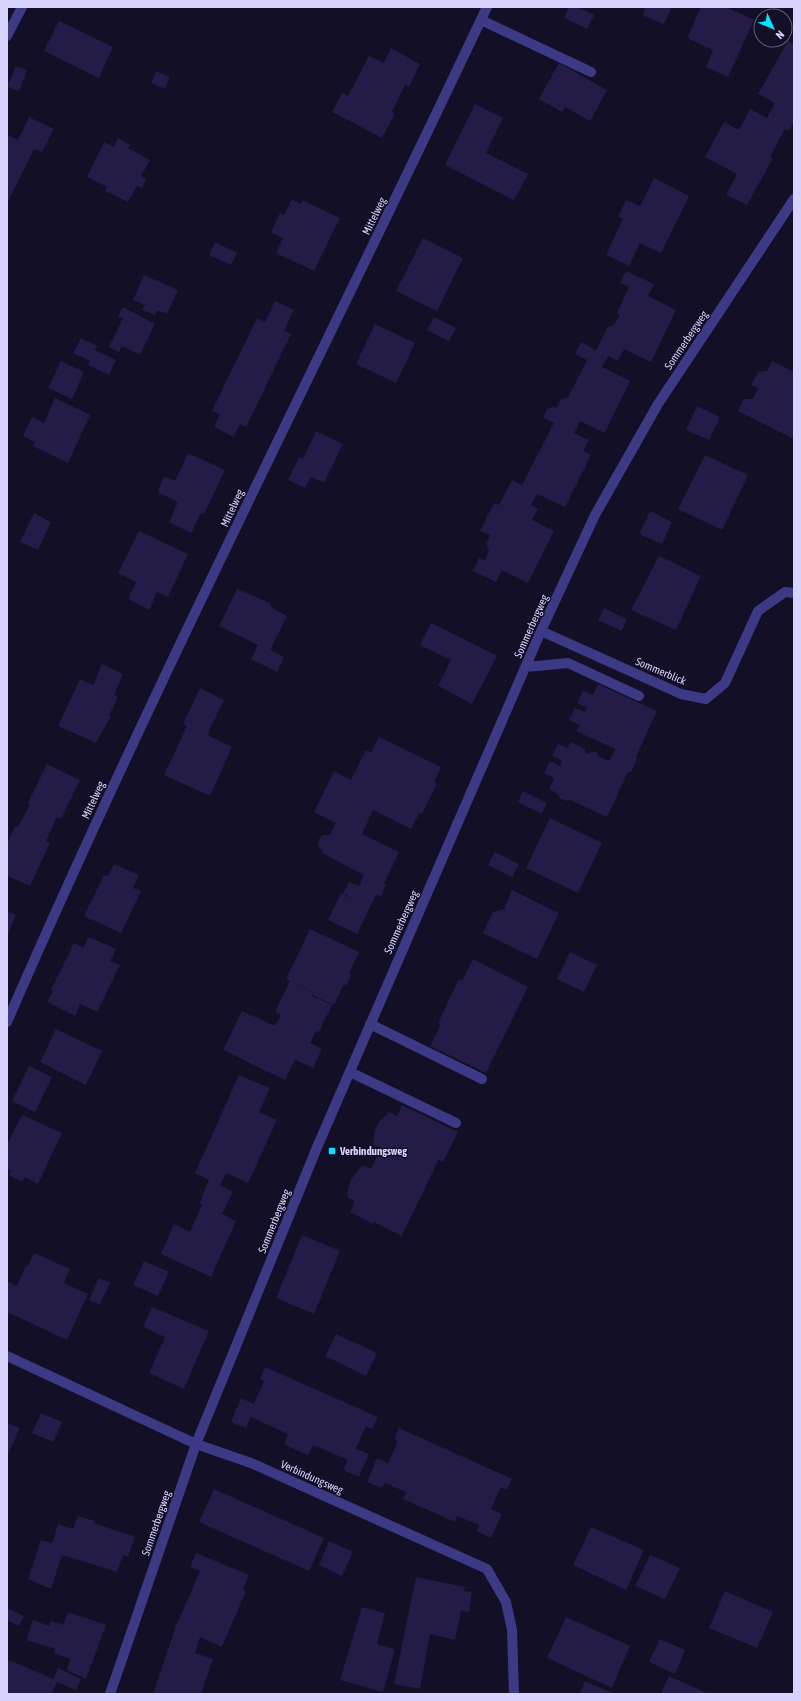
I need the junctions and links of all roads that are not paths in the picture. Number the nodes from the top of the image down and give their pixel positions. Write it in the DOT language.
graph roads {
  1 [pos="22,7"];
  2 [pos="487,7"];
  3 [pos="481,20"];
  4 [pos="7,36"];
  5 [pos="591,72"];
  6 [pos="794,199"];
  7 [pos="794,593"];
  8 [pos="541,631"];
  9 [pos="526,667"];
  10 [pos="639,696"];
  11 [pos="7,1022"];
  12 [pos="370,1024"];
  13 [pos="350,1072"];
  14 [pos="482,1079"];
  15 [pos="456,1123"];
  16 [pos="7,1356"];
  17 [pos="196,1444"];
  18 [pos="110,1694"];
  19 [pos="514,1694"];
  1 -- 4 [label="street"];
  2 -- 3 [label="street, Mittelweg"];
  3 -- 5 [label="street"];
  3 -- 11 [label="street, Mittelweg"];
  6 -- 8 [label="street, Sommerbergweg"];
  7 -- 8 [label="street, Sommerblick"];
  8 -- 9 [label="street, Sommerbergweg"];
  9 -- 10 [label="street"];
  9 -- 12 [label="street, Sommerbergweg"];
  12 -- 13 [label="street, Sommerbergweg"];
  12 -- 14 [label="street"];
  13 -- 15 [label="street"];
  13 -- 17 [label="street, Sommerbergweg"];
  16 -- 17 [label="street, Verbindungsweg"];
  17 -- 18 [label="street, Sommerbergweg"];
  17 -- 19 [label="street, Verbindungsweg"];
}
